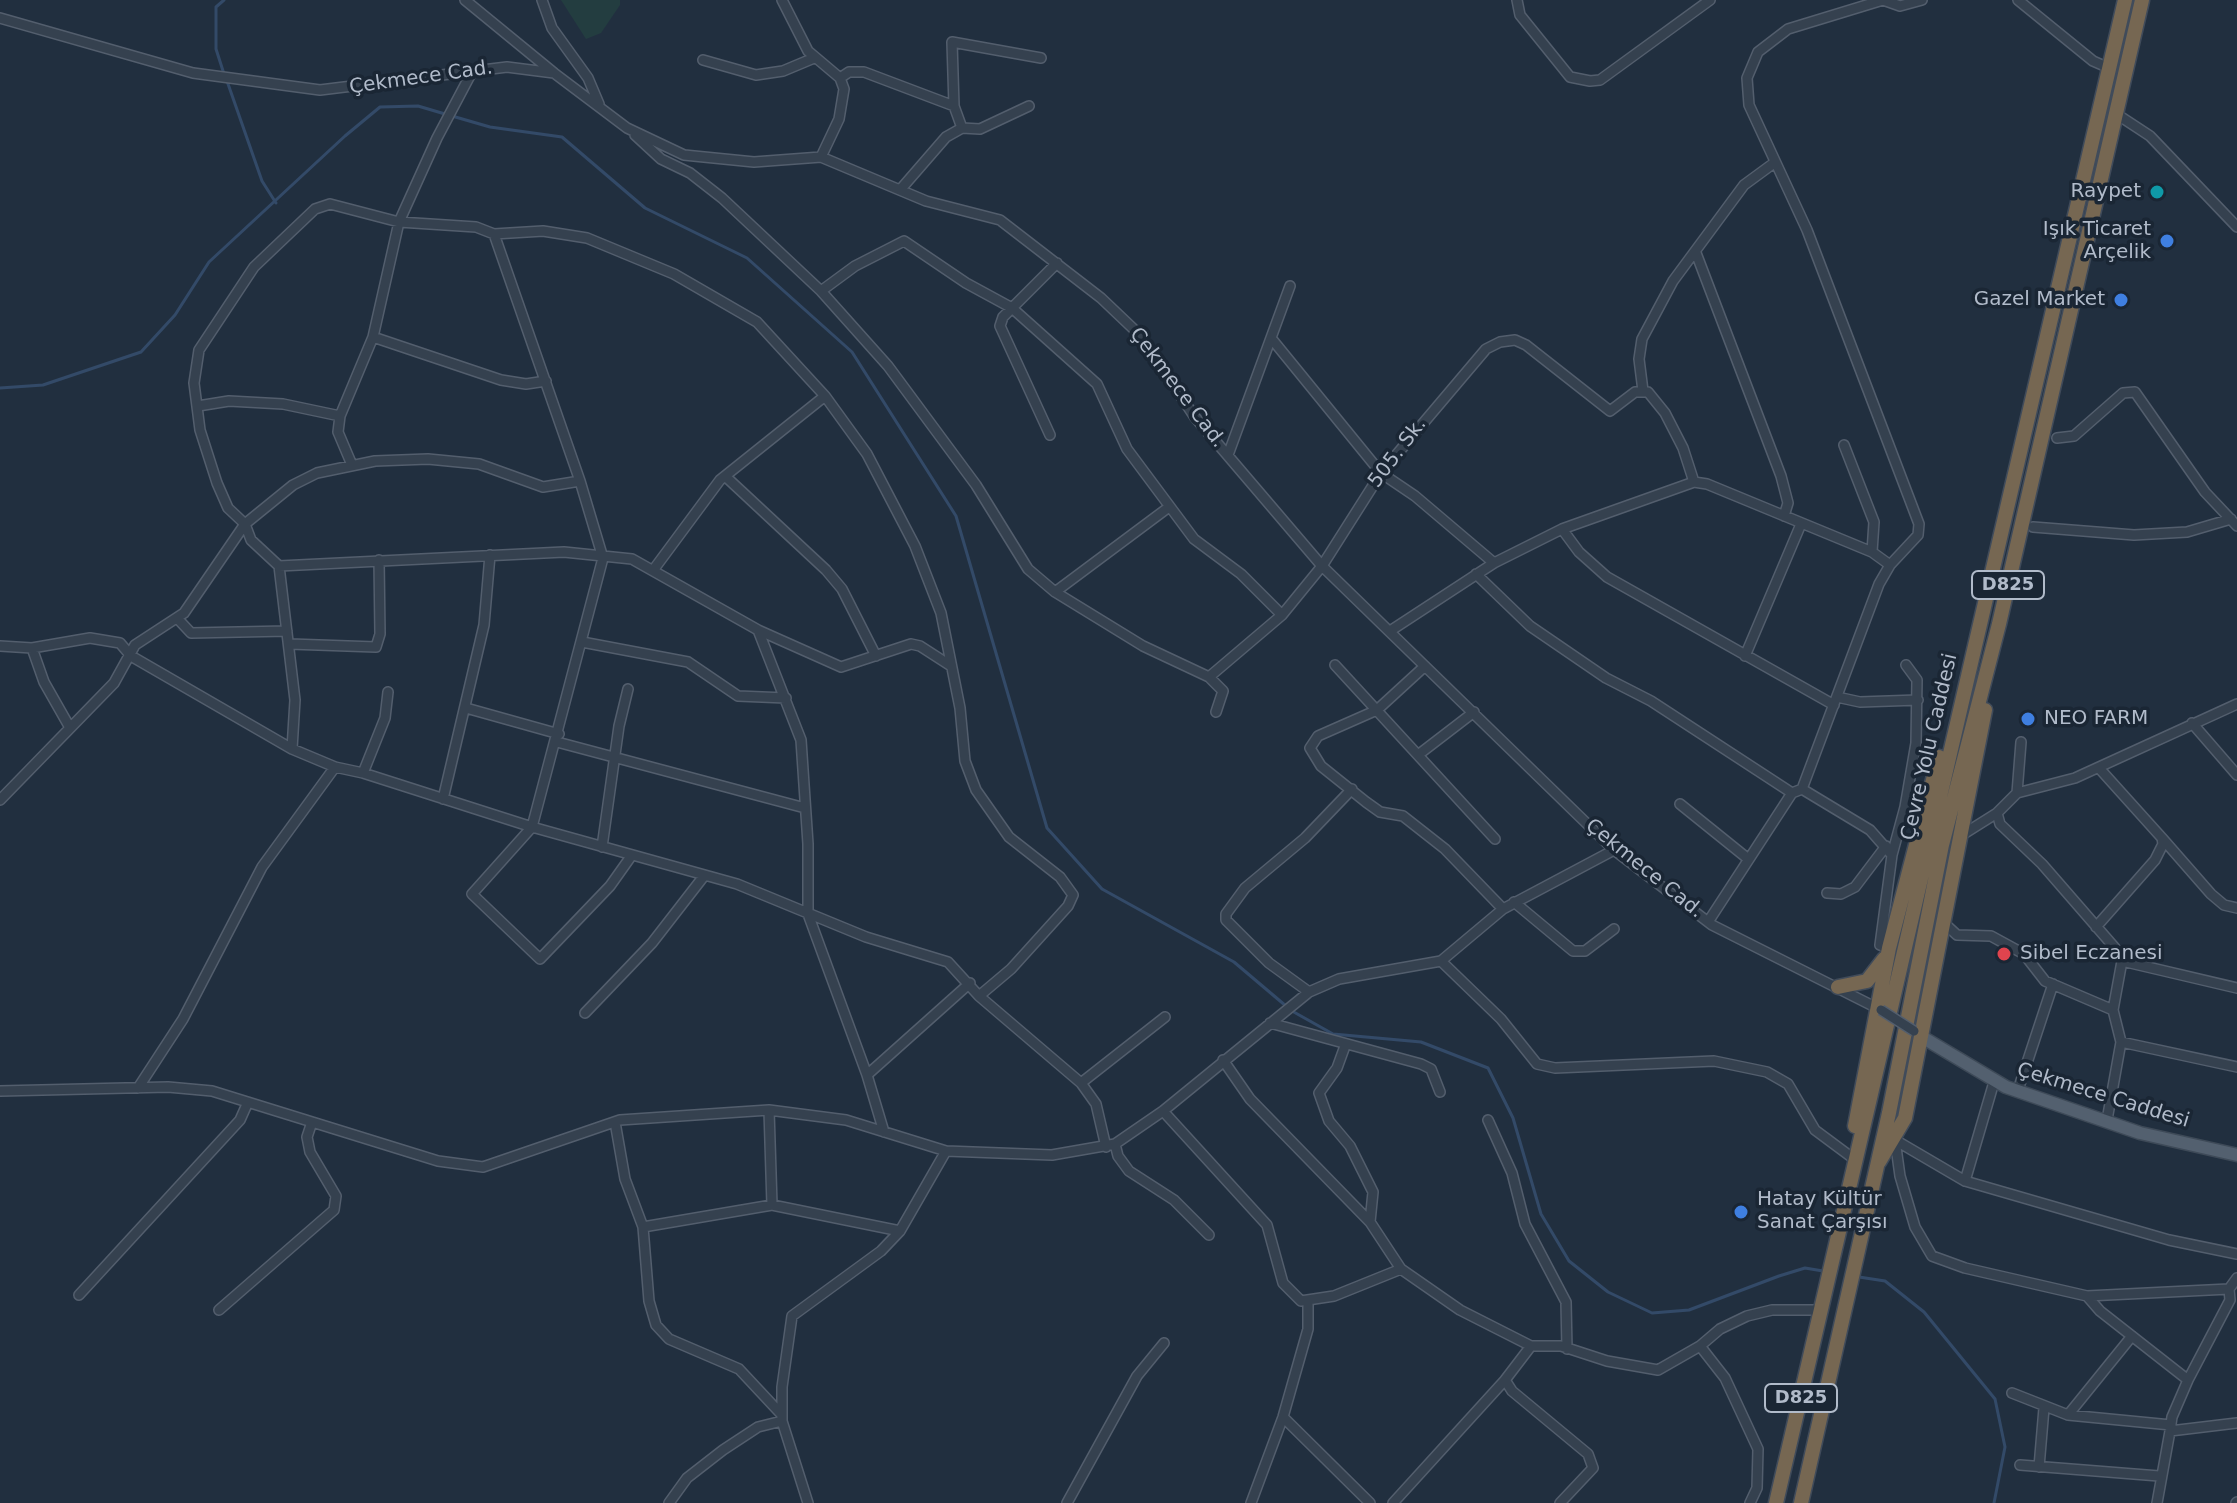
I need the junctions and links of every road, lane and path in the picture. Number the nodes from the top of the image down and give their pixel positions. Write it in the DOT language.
graph roads {
  1 [pos="465,0"];
  2 [pos="542,0"];
  3 [pos="782,0"];
  4 [pos="1517,0"];
  5 [pos="1710,0"];
  6 [pos="1883,0"];
  7 [pos="1922,0"];
  8 [pos="2018,0"];
  9 [pos="2125,0"];
  10 [pos="2142,0"];
  11 [pos="0,18"];
  12 [pos="814,58"];
  13 [pos="1041,58"];
  14 [pos="703,60"];
  15 [pos="2109,68"];
  16 [pos="473,70"];
  17 [pos="554,73"];
  18 [pos="840,78"];
  19 [pos="954,106"];
  20 [pos="1029,106"];
  21 [pos="601,107"];
  22 [pos="2115,113"];
  23 [pos="627,128"];
  24 [pos="962,128"];
  25 [pos="821,157"];
  26 [pos="1774,163"];
  27 [pos="900,190"];
  28 [pos="399,222"];
  29 [pos="2237,227"];
  30 [pos="494,234"];
  31 [pos="1696,253"];
  32 [pos="1057,263"];
  33 [pos="1290,286"];
  34 [pos="821,291"];
  35 [pos="1012,308"];
  36 [pos="373,337"];
  37 [pos="1271,338"];
  38 [pos="546,381"];
  39 [pos="1643,391"];
  40 [pos="825,396"];
  41 [pos="198,406"];
  42 [pos="340,416"];
  43 [pos="1050,435"];
  44 [pos="2057,438"];
  45 [pos="1844,445"];
  46 [pos="1228,455"];
  47 [pos="352,465"];
  48 [pos="1381,473"];
  49 [pos="725,476"];
  50 [pos="580,481"];
  51 [pos="1694,482"];
  52 [pos="1169,507"];
  53 [pos="1784,516"];
  54 [pos="2235,523"];
  55 [pos="245,524"];
  56 [pos="1801,524"];
  57 [pos="2033,527"];
  58 [pos="1562,529"];
  59 [pos="1872,552"];
  60 [pos="490,555"];
  61 [pos="603,558"];
  62 [pos="379,560"];
  63 [pos="1494,563"];
  64 [pos="1890,565"];
  65 [pos="279,566"];
  66 [pos="1322,566"];
  67 [pos="654,569"];
  68 [pos="1476,574"];
  69 [pos="1055,592"];
  70 [pos="1282,615"];
  71 [pos="177,618"];
  72 [pos="1999,624"];
  73 [pos="758,630"];
  74 [pos="287,631"];
  75 [pos="1390,631"];
  76 [pos="582,642"];
  77 [pos="290,644"];
  78 [pos="1975,645"];
  79 [pos="0,646"];
  80 [pos="32,648"];
  81 [pos="131,656"];
  82 [pos="876,656"];
  83 [pos="1745,656"];
  84 [pos="1335,665"];
  85 [pos="1906,665"];
  86 [pos="951,666"];
  87 [pos="1425,666"];
  88 [pos="1209,677"];
  89 [pos="628,689"];
  90 [pos="388,692"];
  91 [pos="786,698"];
  92 [pos="1918,700"];
  93 [pos="1836,701"];
  94 [pos="2237,704"];
  95 [pos="466,708"];
  96 [pos="1377,710"];
  97 [pos="1216,712"];
  98 [pos="1474,712"];
  99 [pos="2192,723"];
  100 [pos="69,726"];
  101 [pos="558,738"];
  102 [pos="2021,742"];
  103 [pos="292,749"];
  104 [pos="1418,755"];
  105 [pos="616,757"];
  106 [pos="335,767"];
  107 [pos="2099,768"];
  108 [pos="363,773"];
  109 [pos="2237,775"];
  110 [pos="1352,789"];
  111 [pos="1797,791"];
  112 [pos="2017,793"];
  113 [pos="443,799"];
  114 [pos="0,800"];
  115 [pos="1680,804"];
  116 [pos="805,808"];
  117 [pos="1997,813"];
  118 [pos="532,827"];
  119 [pos="1962,835"];
  120 [pos="2162,838"];
  121 [pos="1495,839"];
  122 [pos="602,847"];
  123 [pos="1614,850"];
  124 [pos="1889,851"];
  125 [pos="632,855"];
  126 [pos="1747,858"];
  127 [pos="704,876"];
  128 [pos="1827,893"];
  129 [pos="1514,902"];
  130 [pos="2237,908"];
  131 [pos="1503,909"];
  132 [pos="808,914"];
  133 [pos="1708,922"];
  134 [pos="1945,924"];
  135 [pos="2096,927"];
  136 [pos="1614,929"];
  137 [pos="1889,948"];
  138 [pos="1441,961"];
  139 [pos="2122,961"];
  140 [pos="970,983"];
  141 [pos="2053,984"];
  142 [pos="1838,987"];
  143 [pos="2237,988"];
  144 [pos="1309,992"];
  145 [pos="979,996"];
  146 [pos="1878,1008"];
  147 [pos="2113,1010"];
  148 [pos="585,1013"];
  149 [pos="1165,1017"];
  150 [pos="1270,1023"];
  151 [pos="1918,1034"];
  152 [pos="2121,1042"];
  153 [pos="1345,1046"];
  154 [pos="1223,1060"];
  155 [pos="2237,1067"];
  156 [pos="867,1075"];
  157 [pos="1994,1082"];
  158 [pos="1081,1083"];
  159 [pos="138,1088"];
  160 [pos="2018,1090"];
  161 [pos="0,1091"];
  162 [pos="1440,1092"];
  163 [pos="248,1102"];
  164 [pos="769,1110"];
  165 [pos="1163,1111"];
  166 [pos="1488,1120"];
  167 [pos="2107,1120"];
  168 [pos="312,1122"];
  169 [pos="615,1122"];
  170 [pos="884,1132"];
  171 [pos="1895,1140"];
  172 [pos="1110,1145"];
  173 [pos="946,1151"];
  174 [pos="2237,1155"];
  175 [pos="1854,1163"];
  176 [pos="1875,1169"];
  177 [pos="1965,1181"];
  178 [pos="772,1205"];
  179 [pos="1370,1222"];
  180 [pos="643,1227"];
  181 [pos="900,1231"];
  182 [pos="1209,1235"];
  183 [pos="2237,1254"];
  184 [pos="1401,1269"];
  185 [pos="2237,1278"];
  186 [pos="2229,1289"];
  187 [pos="79,1295"];
  188 [pos="2087,1296"];
  189 [pos="1308,1302"];
  190 [pos="2233,1302"];
  191 [pos="219,1310"];
  192 [pos="1821,1310"];
  193 [pos="2132,1336"];
  194 [pos="1164,1343"];
  195 [pos="1531,1346"];
  196 [pos="1700,1346"];
  197 [pos="1567,1349"];
  198 [pos="1505,1380"];
  199 [pos="2188,1380"];
  200 [pos="2012,1393"];
  201 [pos="2044,1408"];
  202 [pos="2068,1415"];
  203 [pos="1283,1417"];
  204 [pos="782,1418"];
  205 [pos="2237,1423"];
  206 [pos="2170,1428"];
  207 [pos="2020,1465"];
  208 [pos="2039,1467"];
  209 [pos="2159,1476"];
  210 [pos="669,1503"];
  211 [pos="808,1503"];
  212 [pos="1067,1503"];
  213 [pos="1251,1503"];
  214 [pos="1370,1503"];
  215 [pos="1393,1503"];
  216 [pos="1560,1503"];
  217 [pos="1750,1503"];
  218 [pos="1776,1503"];
  219 [pos="1801,1503"];
  220 [pos="2157,1503"];
  1 -- 17 [label="street"];
  2 -- 21 [label="street"];
  3 -- 12 [label="street"];
  4 -- 5 [label="street"];
  6 -- 7 [label="street"];
  6 -- 26 [label="street"];
  8 -- 15 [label="street"];
  9 -- 15 [label="highway, Çevre Yolu Caddesi / D825"];
  10 -- 22 [label="highway, Çevre Yolu Caddesi / D825"];
  11 -- 16 [label="street, Çekmece Cad."];
  12 -- 14 [label="street"];
  12 -- 18 [label="street"];
  13 -- 19 [label="street"];
  15 -- 78 [label="highway, Çevre Yolu Caddesi / D825"];
  16 -- 17 [label="street, Çekmece Cad."];
  16 -- 28 [label="street"];
  17 -- 21 [label="street, Çekmece Cad."];
  18 -- 19 [label="street"];
  18 -- 25 [label="street"];
  19 -- 24 [label="street"];
  20 -- 24 [label="street"];
  21 -- 23 [label="street, Çekmece Cad."];
  22 -- 29 [label="street"];
  22 -- 72 [label="highway, Çevre Yolu Caddesi / D825"];
  23 -- 25 [label="street, Çekmece Cad."];
  23 -- 34 [label="street"];
  24 -- 27 [label="street"];
  25 -- 27 [label="street, Çekmece Cad."];
  26 -- 31 [label="street"];
  26 -- 64 [label="street"];
  27 -- 32 [label="street, Çekmece Cad."];
  28 -- 30 [label="street"];
  28 -- 36 [label="street"];
  28 -- 41 [label="street"];
  30 -- 38 [label="street"];
  30 -- 40 [label="street"];
  31 -- 39 [label="street"];
  31 -- 53 [label="street"];
  32 -- 35 [label="street"];
  32 -- 46 [label="street, Çekmece Cad."];
  33 -- 37 [label="street"];
  34 -- 35 [label="street"];
  34 -- 69 [label="street"];
  35 -- 43 [label="street"];
  35 -- 52 [label="street"];
  36 -- 38 [label="street"];
  36 -- 42 [label="street"];
  37 -- 46 [label="street"];
  37 -- 48 [label="street"];
  38 -- 50 [label="street"];
  39 -- 48 [label="street, 505. Sk."];
  39 -- 51 [label="street"];
  40 -- 49 [label="street"];
  40 -- 86 [label="street"];
  41 -- 42 [label="street"];
  41 -- 55 [label="street"];
  42 -- 47 [label="street"];
  44 -- 54 [label="street"];
  45 -- 59 [label="street"];
  46 -- 66 [label="street, Çekmece Cad."];
  47 -- 50 [label="street"];
  47 -- 55 [label="street"];
  48 -- 63 [label="street"];
  48 -- 66 [label="street, 505. Sk."];
  49 -- 67 [label="street"];
  49 -- 82 [label="street"];
  50 -- 61 [label="street"];
  51 -- 53 [label="street"];
  51 -- 58 [label="street"];
  52 -- 69 [label="street"];
  52 -- 70 [label="street"];
  53 -- 56 [label="street"];
  54 -- 57 [label="street"];
  55 -- 65 [label="street"];
  55 -- 71 [label="street"];
  56 -- 59 [label="street"];
  56 -- 83 [label="street"];
  58 -- 63 [label="street"];
  58 -- 83 [label="street"];
  59 -- 64 [label="street"];
  60 -- 61 [label="street"];
  60 -- 62 [label="street"];
  60 -- 95 [label="street"];
  61 -- 67 [label="street"];
  61 -- 76 [label="street"];
  62 -- 65 [label="street"];
  62 -- 77 [label="street"];
  63 -- 68 [label="street"];
  64 -- 93 [label="street"];
  65 -- 74 [label="street"];
  66 -- 70 [label="street, 505. Sk."];
  66 -- 75 [label="street, Çekmece Cad."];
  67 -- 73 [label="street"];
  68 -- 75 [label="street"];
  68 -- 111 [label="street"];
  69 -- 88 [label="street"];
  70 -- 88 [label="street, 505. Sk."];
  71 -- 74 [label="street"];
  71 -- 81 [label="street"];
  72 -- 119 [label="highway"];
  72 -- 176 [label="highway, Çevre Yolu Caddesi / D825"];
  73 -- 82 [label="street"];
  73 -- 91 [label="street"];
  74 -- 77 [label="street"];
  75 -- 87 [label="street, Çekmece Cad."];
  76 -- 91 [label="street"];
  76 -- 101 [label="street"];
  77 -- 103 [label="street"];
  78 -- 137 [label="highway"];
  78 -- 175 [label="highway, Çevre Yolu Caddesi / D825"];
  79 -- 80 [label="street"];
  80 -- 81 [label="street"];
  80 -- 100 [label="street"];
  81 -- 100 [label="street"];
  81 -- 103 [label="street"];
  82 -- 86 [label="street"];
  83 -- 93 [label="street"];
  84 -- 96 [label="street"];
  85 -- 92 [label="street"];
  86 -- 145 [label="street"];
  87 -- 96 [label="street"];
  87 -- 98 [label="street, Çekmece Cad."];
  88 -- 97 [label="street"];
  89 -- 105 [label="street"];
  90 -- 108 [label="street"];
  91 -- 116 [label="street"];
  92 -- 93 [label="street"];
  92 -- 124 [label="street"];
  93 -- 111 [label="street"];
  94 -- 99 [label="street"];
  95 -- 101 [label="street"];
  95 -- 113 [label="street"];
  96 -- 104 [label="street"];
  96 -- 110 [label="street"];
  98 -- 104 [label="street"];
  98 -- 123 [label="street, Çekmece Cad."];
  99 -- 107 [label="street"];
  99 -- 109 [label="street"];
  100 -- 114 [label="street"];
  101 -- 105 [label="street"];
  101 -- 118 [label="street"];
  102 -- 112 [label="street"];
  103 -- 106 [label="street"];
  104 -- 121 [label="street"];
  105 -- 116 [label="street"];
  105 -- 122 [label="street"];
  106 -- 108 [label="street"];
  106 -- 159 [label="street"];
  107 -- 112 [label="street"];
  107 -- 120 [label="street"];
  108 -- 113 [label="street"];
  110 -- 131 [label="street"];
  110 -- 144 [label="street"];
  111 -- 124 [label="street"];
  111 -- 126 [label="street"];
  112 -- 117 [label="street"];
  113 -- 118 [label="street"];
  115 -- 126 [label="street"];
  116 -- 132 [label="street"];
  117 -- 119 [label="street"];
  117 -- 135 [label="street"];
  118 -- 122 [label="street"];
  118 -- 125 [label="street"];
  119 -- 134 [label="highway"];
  120 -- 130 [label="street"];
  120 -- 135 [label="street"];
  122 -- 125 [label="street"];
  123 -- 129 [label="street"];
  123 -- 133 [label="street, Çekmece Cad."];
  124 -- 128 [label="street"];
  124 -- 137 [label="street"];
  125 -- 127 [label="street"];
  126 -- 133 [label="street"];
  127 -- 132 [label="street"];
  127 -- 148 [label="street"];
  129 -- 131 [label="street"];
  129 -- 136 [label="street"];
  131 -- 138 [label="street"];
  132 -- 140 [label="street"];
  132 -- 156 [label="street"];
  133 -- 142 [label="street, Çekmece Cad."];
  134 -- 141 [label="street"];
  134 -- 151 [label="highway"];
  135 -- 139 [label="street"];
  137 -- 142 [label="highway"];
  137 -- 146 [label="highway"];
  138 -- 144 [label="street"];
  138 -- 175 [label="street"];
  139 -- 143 [label="street"];
  139 -- 147 [label="street"];
  140 -- 145 [label="street"];
  140 -- 156 [label="street"];
  141 -- 147 [label="street"];
  141 -- 160 [label="street"];
  142 -- 146 [label="street, Çekmece Cad."];
  144 -- 150 [label="street"];
  145 -- 158 [label="street"];
  146 -- 151 [label="street, Çekmece Cad., bridge"];
  146 -- 175 [label="highway"];
  147 -- 152 [label="street"];
  149 -- 158 [label="street"];
  150 -- 153 [label="street"];
  150 -- 154 [label="street"];
  151 -- 157 [label="main road, Çekmece Caddesi"];
  151 -- 171 [label="highway"];
  152 -- 155 [label="street"];
  152 -- 167 [label="street"];
  153 -- 162 [label="street"];
  153 -- 179 [label="street"];
  154 -- 165 [label="street"];
  154 -- 179 [label="street"];
  156 -- 170 [label="street"];
  157 -- 160 [label="main road, Çekmece Caddesi"];
  157 -- 177 [label="street"];
  158 -- 172 [label="street"];
  159 -- 161 [label="street"];
  159 -- 163 [label="street"];
  160 -- 167 [label="main road, Çekmece Caddesi"];
  163 -- 168 [label="street"];
  163 -- 187 [label="street"];
  164 -- 169 [label="street"];
  164 -- 170 [label="street"];
  164 -- 178 [label="street"];
  165 -- 172 [label="street"];
  165 -- 189 [label="street"];
  166 -- 197 [label="street"];
  167 -- 174 [label="main road, Çekmece Caddesi"];
  168 -- 169 [label="street"];
  168 -- 191 [label="street"];
  169 -- 180 [label="street"];
  170 -- 173 [label="street"];
  171 -- 176 [label="highway"];
  171 -- 177 [label="street"];
  171 -- 188 [label="street"];
  172 -- 173 [label="street"];
  172 -- 182 [label="street"];
  173 -- 181 [label="street"];
  175 -- 192 [label="highway, Çevre Yolu Caddesi / D825"];
  176 -- 219 [label="highway, Çevre Yolu Caddesi / D825"];
  177 -- 183 [label="street"];
  178 -- 180 [label="street"];
  178 -- 181 [label="street"];
  179 -- 184 [label="street"];
  180 -- 204 [label="street"];
  181 -- 204 [label="street"];
  184 -- 189 [label="street"];
  184 -- 195 [label="street"];
  185 -- 186 [label="street"];
  186 -- 188 [label="street"];
  186 -- 190 [label="street"];
  188 -- 193 [label="street"];
  189 -- 203 [label="street"];
  190 -- 199 [label="street"];
  192 -- 196 [label="street"];
  192 -- 218 [label="highway, Çevre Yolu Caddesi / D825"];
  193 -- 199 [label="street"];
  193 -- 202 [label="street"];
  194 -- 212 [label="street"];
  195 -- 197 [label="street"];
  195 -- 198 [label="street"];
  196 -- 197 [label="street"];
  196 -- 217 [label="street"];
  198 -- 215 [label="street"];
  198 -- 216 [label="street"];
  199 -- 206 [label="street"];
  200 -- 201 [label="street"];
  201 -- 202 [label="street"];
  201 -- 208 [label="street"];
  202 -- 206 [label="street"];
  203 -- 213 [label="street"];
  203 -- 214 [label="street"];
  204 -- 210 [label="street"];
  204 -- 211 [label="street"];
  205 -- 206 [label="street"];
  206 -- 209 [label="street"];
  207 -- 208 [label="street"];
  208 -- 209 [label="street"];
  209 -- 220 [label="street"];
}
